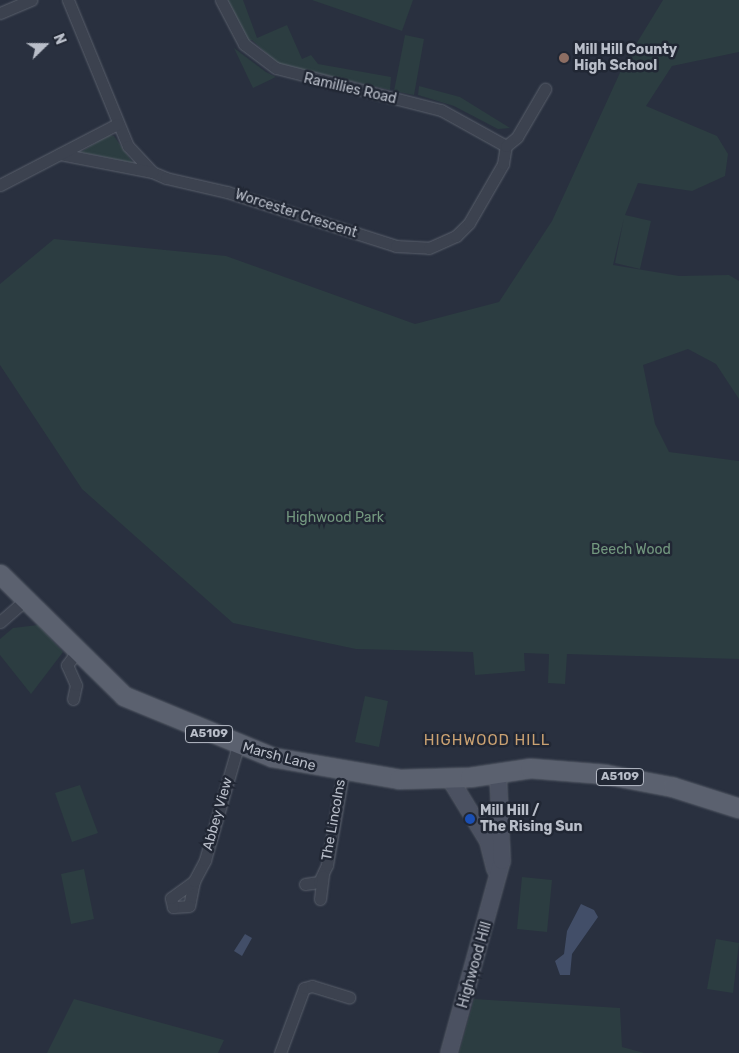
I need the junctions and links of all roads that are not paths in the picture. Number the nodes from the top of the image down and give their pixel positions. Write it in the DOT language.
graph roads {
  1 [pos="31,0"];
  2 [pos="68,0"];
  3 [pos="221,0"];
  4 [pos="0,13"];
  5 [pos="545,89"];
  6 [pos="117,124"];
  7 [pos="506,146"];
  8 [pos="60,154"];
  9 [pos="152,172"];
  10 [pos="0,185"];
  11 [pos="0,574"];
  12 [pos="24,601"];
  13 [pos="0,622"];
  14 [pos="76,652"];
  15 [pos="73,699"];
  16 [pos="238,746"];
  17 [pos="343,772"];
  18 [pos="498,773"];
  19 [pos="470,777"];
  20 [pos="450,779"];
  21 [pos="466,802"];
  22 [pos="739,808"];
  23 [pos="323,876"];
  24 [pos="497,876"];
  25 [pos="194,881"];
  26 [pos="305,884"];
  27 [pos="320,899"];
  28 [pos="349,997"];
  29 [pos="280,1053"];
  30 [pos="449,1053"];
  1 -- 4 [label="street"];
  2 -- 6 [label="street"];
  3 -- 7 [label="street, Ramillies Road"];
  5 -- 7 [label="street"];
  6 -- 8 [label="street"];
  6 -- 9 [label="street"];
  7 -- 9 [label="street, Worcester Crescent"];
  8 -- 9 [label="street, Worcester Crescent"];
  8 -- 10 [label="street"];
  11 -- 12 [label="main road, Marsh Lane / A5109"];
  12 -- 13 [label="street"];
  12 -- 14 [label="main road, Marsh Lane / A5109"];
  14 -- 15 [label="street"];
  14 -- 16 [label="main road, Marsh Lane / A5109"];
  16 -- 17 [label="main road, Marsh Lane / A5109"];
  16 -- 25 [label="street, Abbey View"];
  17 -- 20 [label="main road, Marsh Lane / A5109"];
  17 -- 23 [label="street, The Lincolns"];
  18 -- 19 [label="main road, Marsh Lane / A5109"];
  18 -- 22 [label="main road, A5109"];
  18 -- 24 [label="main road, Highwood Hill"];
  19 -- 20 [label="main road, Marsh Lane / A5109"];
  19 -- 21 [label="main road"];
  20 -- 21 [label="main road, Highwood Hill"];
  21 -- 24 [label="main road, Highwood Hill"];
  23 -- 26 [label="street, The Lincolns"];
  23 -- 27 [label="street"];
  24 -- 30 [label="main road, Highwood Hill"];
  28 -- 29 [label="street"];
}
